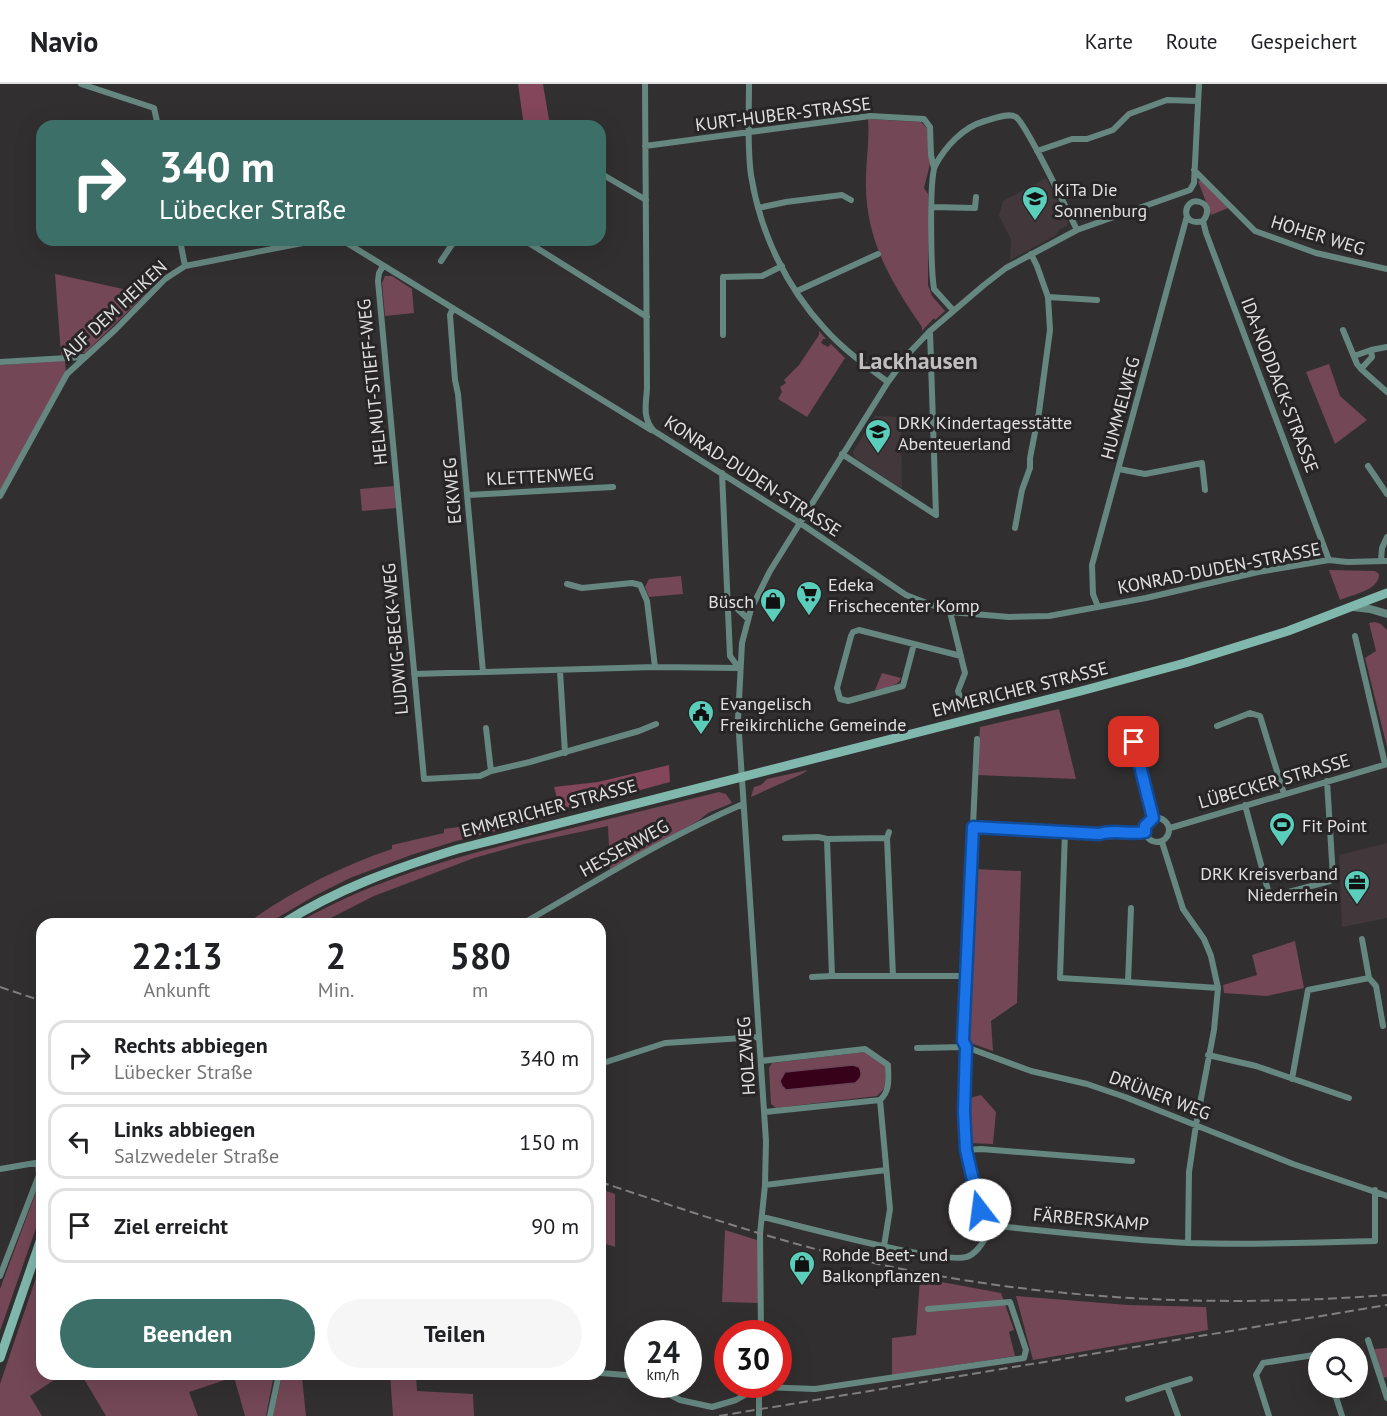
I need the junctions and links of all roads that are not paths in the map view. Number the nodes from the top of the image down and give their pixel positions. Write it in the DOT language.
graph roads {
  1 [pos="81,84"];
  2 [pos="645,84"];
  3 [pos="749,84"];
  4 [pos="1199,84"];
  5 [pos="1198,101"];
  6 [pos="157,120"];
  7 [pos="750,133"];
  8 [pos="645,146"];
  9 [pos="1037,151"];
  10 [pos="934,168"];
  11 [pos="1194,170"];
  12 [pos="606,176"];
  13 [pos="976,197"];
  14 [pos="646,200"];
  15 [pos="851,200"];
  16 [pos="932,207"];
  17 [pos="758,208"];
  18 [pos="1187,216"];
  19 [pos="1203,221"];
  20 [pos="1077,230"];
  21 [pos="181,246"];
  22 [pos="287,246"];
  23 [pos="351,246"];
  24 [pos="451,246"];
  25 [pos="534,246"];
  26 [pos="878,254"];
  27 [pos="1031,254"];
  28 [pos="441,261"];
  29 [pos="185,266"];
  30 [pos="383,266"];
  31 [pos="782,266"];
  32 [pos="1387,269"];
  33 [pos="797,291"];
  34 [pos="1048,297"];
  35 [pos="1096,300"];
  36 [pos="453,308"];
  37 [pos="953,310"];
  38 [pos="646,317"];
  39 [pos="1342,330"];
  40 [pos="930,331"];
  41 [pos="723,335"];
  42 [pos="1387,347"];
  43 [pos="1371,350"];
  44 [pos="1354,356"];
  45 [pos="84,357"];
  46 [pos="0,362"];
  47 [pos="1361,369"];
  48 [pos="888,382"];
  49 [pos="1387,392"];
  50 [pos="654,431"];
  51 [pos="842,454"];
  52 [pos="1368,466"];
  53 [pos="1119,469"];
  54 [pos="722,473"];
  55 [pos="613,486"];
  56 [pos="1205,490"];
  57 [pos="1387,494"];
  58 [pos="468,495"];
  59 [pos="0,496"];
  60 [pos="399,496"];
  61 [pos="800,523"];
  62 [pos="1016,528"];
  63 [pos="1387,537"];
  64 [pos="1329,560"];
  65 [pos="1384,561"];
  66 [pos="567,584"];
  67 [pos="1387,593"];
  68 [pos="727,599"];
  69 [pos="1098,607"];
  70 [pos="1353,608"];
  71 [pos="950,612"];
  72 [pos="1387,614"];
  73 [pos="748,619"];
  74 [pos="1354,636"];
  75 [pos="914,644"];
  76 [pos="961,656"];
  77 [pos="655,667"];
  78 [pos="739,668"];
  79 [pos="560,671"];
  80 [pos="483,672"];
  81 [pos="414,674"];
  82 [pos="962,704"];
  83 [pos="656,724"];
  84 [pos="1217,726"];
  85 [pos="486,728"];
  86 [pos="977,739"];
  87 [pos="1134,742"];
  88 [pos="565,753"];
  89 [pos="1386,764"];
  90 [pos="491,771"];
  91 [pos="742,776"];
  92 [pos="1327,781"];
  93 [pos="1284,794"];
  94 [pos="743,804"];
  95 [pos="1245,805"];
  96 [pos="1153,818"];
  97 [pos="973,827"];
  98 [pos="1170,828"];
  99 [pos="1065,832"];
  100 [pos="1145,832"];
  101 [pos="785,838"];
  102 [pos="827,839"];
  103 [pos="1162,842"];
  104 [pos="1131,908"];
  105 [pos="292,918"];
  106 [pos="534,918"];
  107 [pos="1362,939"];
  108 [pos="812,976"];
  109 [pos="832,976"];
  110 [pos="893,976"];
  111 [pos="966,976"];
  112 [pos="1369,978"];
  113 [pos="1128,982"];
  114 [pos="1218,988"];
  115 [pos="1383,1026"];
  116 [pos="759,1037"];
  117 [pos="966,1047"];
  118 [pos="916,1048"];
  119 [pos="1208,1055"];
  120 [pos="761,1061"];
  121 [pos="606,1062"];
  122 [pos="1292,1079"];
  123 [pos="1349,1098"];
  124 [pos="880,1100"];
  125 [pos="765,1112"];
  126 [pos="1196,1125"];
  127 [pos="966,1150"];
  128 [pos="1132,1161"];
  129 [pos="36,1163"];
  130 [pos="0,1169"];
  131 [pos="886,1170"];
  132 [pos="36,1183"];
  133 [pos="765,1185"];
  134 [pos="1375,1190"];
  135 [pos="1387,1196"];
  136 [pos="762,1217"];
  137 [pos="993,1223"];
  138 [pos="1188,1243"];
  139 [pos="884,1246"];
  140 [pos="36,1253"];
  141 [pos="0,1276"];
  142 [pos="928,1309"];
  143 [pos="761,1320"];
  144 [pos="1368,1340"];
  145 [pos="1308,1357"];
  146 [pos="0,1358"];
  147 [pos="606,1373"];
  148 [pos="624,1375"];
  149 [pos="1190,1378"];
  150 [pos="278,1380"];
  151 [pos="1167,1386"];
  152 [pos="792,1388"];
  153 [pos="676,1398"];
  154 [pos="741,1398"];
  155 [pos="759,1398"];
  156 [pos="1336,1398"];
  157 [pos="1387,1398"];
  158 [pos="1128,1399"];
  159 [pos="270,1416"];
  160 [pos="759,1416"];
  161 [pos="1178,1416"];
  162 [pos="1269,1416"];
  163 [pos="1342,1416"];
  1 -- 6 [label="street"];
  2 -- 8 [label="street, KONRAD-DUDEN-STRASSE"];
  3 -- 7 [label="street"];
  4 -- 5 [label="street"];
  5 -- 9 [label="street"];
  5 -- 11 [label="street"];
  7 -- 8 [label="street, KURT-HUBER-STRASSE"];
  7 -- 10 [label="street, KURT-HUBER-STRASSE"];
  7 -- 17 [label="street"];
  8 -- 14 [label="street, KONRAD-DUDEN-STRASSE"];
  9 -- 10 [label="street"];
  9 -- 20 [label="street"];
  10 -- 16 [label="street"];
  11 -- 20 [label="street, HOLZWEG"];
  11 -- 32 [label="street, HOHER WEG"];
  12 -- 14 [label="street"];
  13 -- 16 [label="street"];
  14 -- 38 [label="street, KONRAD-DUDEN-STRASSE"];
  15 -- 17 [label="street"];
  16 -- 37 [label="street"];
  17 -- 31 [label="street"];
  18 -- 19 [label="street"];
  18 -- 19 [label="street, IDA-NODDACK-STRASSE"];
  18 -- 53 [label="street, HUMMELWEG"];
  19 -- 64 [label="street, IDA-NODDACK-STRASSE"];
  20 -- 27 [label="street, HOLZWEG"];
  21 -- 29 [label="street"];
  22 -- 29 [label="street, AUF DEM HEIKEN"];
  23 -- 30 [label="street"];
  24 -- 28 [label="street"];
  25 -- 38 [label="street"];
  26 -- 33 [label="street"];
  27 -- 34 [label="street"];
  27 -- 37 [label="street, HOLZWEG"];
  29 -- 45 [label="street, AUF DEM HEIKEN"];
  30 -- 36 [label="street"];
  30 -- 60 [label="street, HELMUT-STIEFF-WEG"];
  31 -- 33 [label="street"];
  31 -- 41 [label="street"];
  33 -- 48 [label="street"];
  34 -- 35 [label="street"];
  34 -- 62 [label="street"];
  36 -- 50 [label="street"];
  36 -- 58 [label="street, ECKWEG"];
  37 -- 40 [label="street, HOLZWEG"];
  38 -- 50 [label="street, KONRAD-DUDEN-STRASSE"];
  39 -- 44 [label="street"];
  40 -- 48 [label="street, HOLZWEG"];
  40 -- 51 [label="street"];
  42 -- 43 [label="street"];
  43 -- 44 [label="street"];
  43 -- 47 [label="street"];
  44 -- 47 [label="street"];
  45 -- 46 [label="street"];
  45 -- 59 [label="street, AUF DEM HEIKEN"];
  47 -- 49 [label="street"];
  48 -- 51 [label="street, HOLZWEG"];
  50 -- 54 [label="street, KONRAD-DUDEN-STRASSE"];
  51 -- 61 [label="street, HOLZWEG"];
  52 -- 57 [label="street"];
  53 -- 56 [label="street"];
  53 -- 69 [label="street, HUMMELWEG"];
  54 -- 61 [label="street, KONRAD-DUDEN-STRASSE"];
  54 -- 68 [label="street"];
  55 -- 58 [label="street, KLETTENWEG"];
  58 -- 80 [label="street, ECKWEG"];
  60 -- 81 [label="street, LUDWIG-BECK-WEG"];
  61 -- 71 [label="street, KONRAD-DUDEN-STRASSE"];
  61 -- 73 [label="street, HOLZWEG"];
  63 -- 65 [label="street"];
  64 -- 65 [label="street, KONRAD-DUDEN-STRASSE"];
  64 -- 69 [label="street, KONRAD-DUDEN-STRASSE"];
  66 -- 77 [label="street"];
  67 -- 70 [label="main road, EMMERICHER STRASSE"];
  68 -- 73 [label="street"];
  68 -- 78 [label="street"];
  69 -- 71 [label="street, KONRAD-DUDEN-STRASSE"];
  70 -- 72 [label="street"];
  70 -- 91 [label="main road, EMMERICHER STRASSE"];
  71 -- 76 [label="street"];
  73 -- 78 [label="street, HOLZWEG"];
  74 -- 89 [label="street"];
  75 -- 75 [label="street"];
  75 -- 76 [label="street"];
  76 -- 82 [label="street"];
  77 -- 78 [label="street"];
  77 -- 79 [label="street"];
  78 -- 91 [label="street, HOLZWEG"];
  79 -- 80 [label="street"];
  79 -- 88 [label="street"];
  80 -- 81 [label="street"];
  81 -- 90 [label="street, LUDWIG-BECK-WEG"];
  83 -- 88 [label="street"];
  84 -- 93 [label="street"];
  85 -- 90 [label="street"];
  86 -- 97 [label="street"];
  87 -- 96 [label="street"];
  88 -- 90 [label="street"];
  89 -- 92 [label="street, LÜBECKER STRASSE"];
  91 -- 94 [label="street, HOLZWEG"];
  91 -- 105 [label="main road, EMMERICHER STRASSE"];
  92 -- 93 [label="street, LÜBECKER STRASSE"];
  92 -- 95 [label="street"];
  93 -- 95 [label="street, LÜBECKER STRASSE"];
  94 -- 106 [label="street, HESSENWEG"];
  94 -- 116 [label="street, HOLZWEG"];
  95 -- 98 [label="street, LÜBECKER STRASSE"];
  96 -- 98 [label="street"];
  96 -- 100 [label="street"];
  97 -- 99 [label="street"];
  97 -- 111 [label="street"];
  98 -- 103 [label="street"];
  99 -- 100 [label="street"];
  99 -- 113 [label="street"];
  100 -- 103 [label="street"];
  101 -- 102 [label="street"];
  102 -- 109 [label="street"];
  102 -- 110 [label="street"];
  103 -- 114 [label="street"];
  104 -- 113 [label="street"];
  107 -- 112 [label="street"];
  108 -- 109 [label="street"];
  109 -- 110 [label="street"];
  110 -- 111 [label="street"];
  111 -- 117 [label="street"];
  112 -- 115 [label="street"];
  112 -- 122 [label="street"];
  113 -- 114 [label="street"];
  114 -- 119 [label="street"];
  116 -- 120 [label="street, HOLZWEG"];
  116 -- 121 [label="street"];
  117 -- 118 [label="street, DRÜNER WEG"];
  117 -- 126 [label="street, DRÜNER WEG"];
  117 -- 127 [label="street"];
  119 -- 122 [label="street"];
  119 -- 126 [label="street"];
  120 -- 124 [label="street"];
  120 -- 125 [label="street, HOLZWEG"];
  122 -- 123 [label="street"];
  124 -- 125 [label="street"];
  124 -- 131 [label="street"];
  125 -- 133 [label="street, HOLZWEG"];
  126 -- 134 [label="street, DRÜNER WEG"];
  126 -- 138 [label="street"];
  127 -- 128 [label="street"];
  127 -- 137 [label="street"];
  129 -- 130 [label="street"];
  131 -- 133 [label="street"];
  131 -- 139 [label="street"];
  132 -- 141 [label="street"];
  133 -- 136 [label="street, HOLZWEG"];
  134 -- 135 [label="street, DRÜNER WEG"];
  134 -- 138 [label="street, FÄRBERSKAMP"];
  136 -- 139 [label="street"];
  136 -- 143 [label="street, HOLZWEG"];
  137 -- 138 [label="street, FÄRBERSKAMP"];
  137 -- 139 [label="street"];
  140 -- 146 [label="main road"];
  142 -- 152 [label="street"];
  144 -- 157 [label="street"];
  145 -- 162 [label="street"];
  147 -- 148 [label="street"];
  149 -- 151 [label="street"];
  150 -- 159 [label="street"];
  151 -- 158 [label="street"];
  151 -- 161 [label="street"];
  153 -- 154 [label="street"];
  155 -- 160 [label="street"];
  156 -- 163 [label="street"];
}
